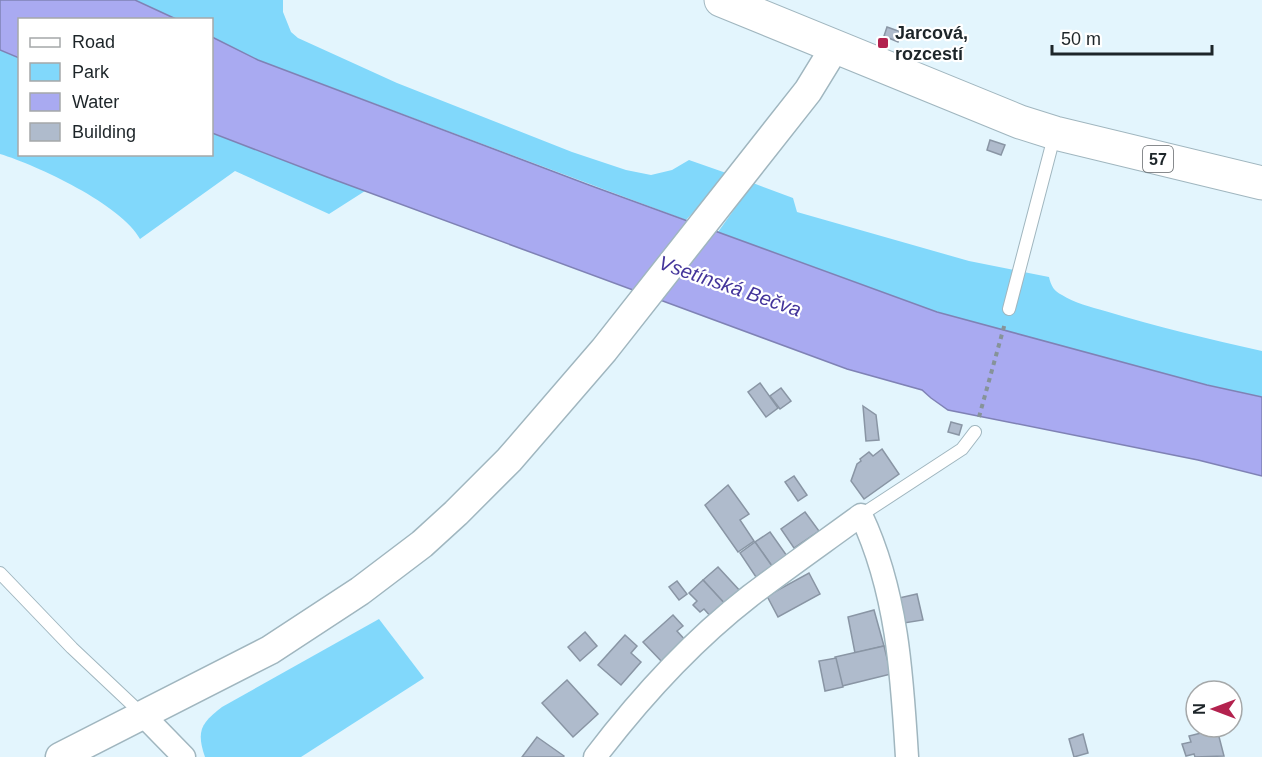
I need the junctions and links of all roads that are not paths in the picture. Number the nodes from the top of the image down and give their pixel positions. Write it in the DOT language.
graph roads {
  1 [pos="721,0"];
  2 [pos="836,47"];
  3 [pos="1055,133"];
  4 [pos="1262,183"];
  5 [pos="1009,309"];
  6 [pos="975,432"];
  7 [pos="861,515"];
  8 [pos="0,573"];
  9 [pos="142,715"];
  10 [pos="60,757"];
  11 [pos="184,757"];
  12 [pos="595,757"];
  13 [pos="907,757"];
  1 -- 2 [label="main road, 57"];
  2 -- 3 [label="main road, 57"];
  2 -- 9 [label="street"];
  3 -- 4 [label="main road, 57"];
  3 -- 5 [label="lane"];
  6 -- 7 [label="lane"];
  7 -- 12 [label="street"];
  7 -- 13 [label="street"];
  8 -- 9 [label="lane"];
  9 -- 10 [label="street"];
  9 -- 11 [label="street"];
}
